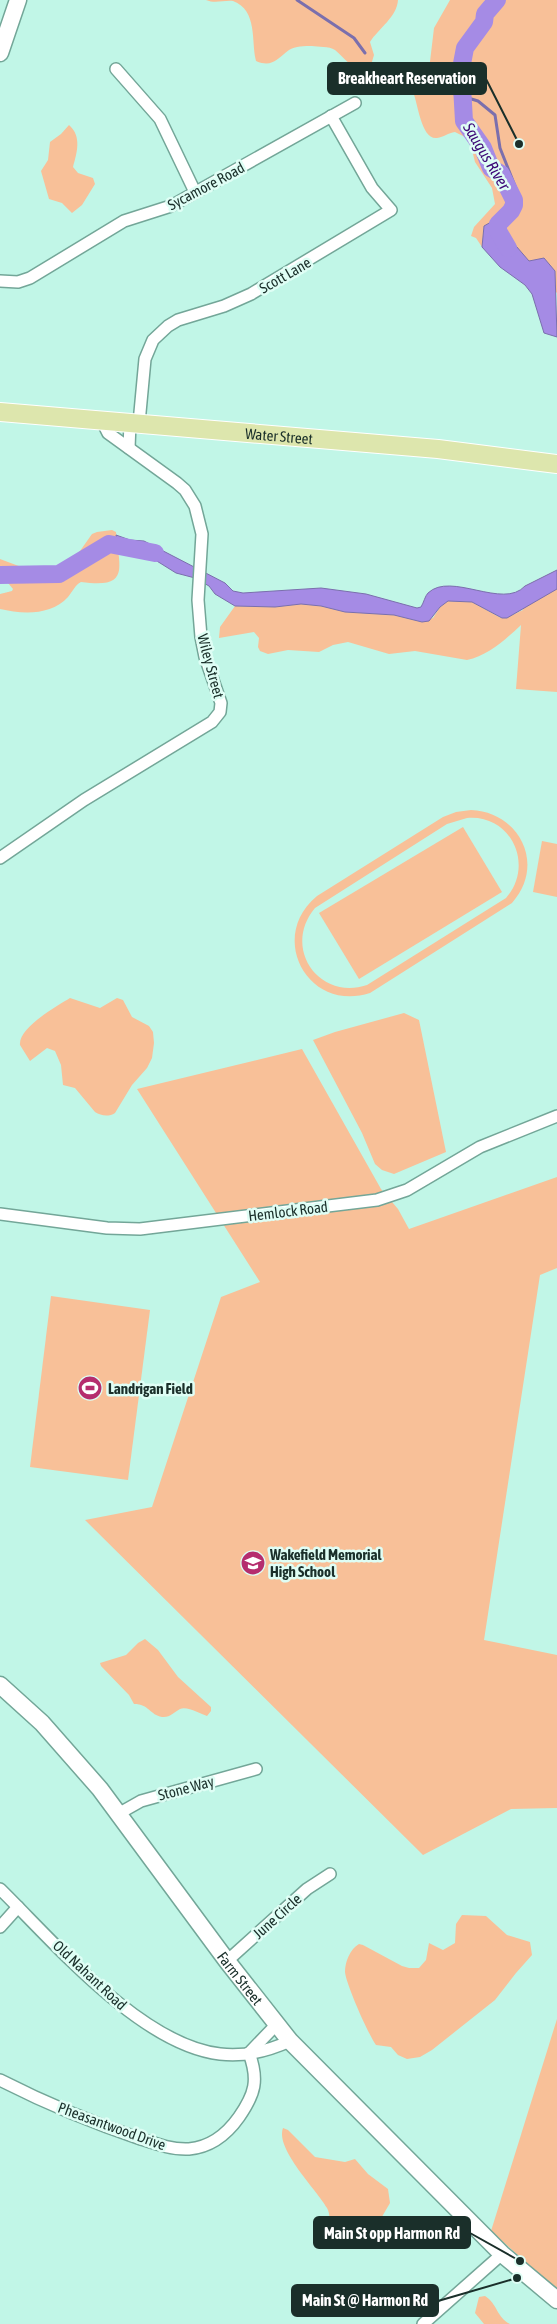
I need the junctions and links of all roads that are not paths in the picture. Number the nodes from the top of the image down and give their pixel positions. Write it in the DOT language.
graph roads {
  1 [pos="18,0"];
  2 [pos="0,53"];
  3 [pos="116,69"];
  4 [pos="355,103"];
  5 [pos="331,116"];
  6 [pos="195,192"];
  7 [pos="0,282"];
  8 [pos="0,412"];
  9 [pos="102,421"];
  10 [pos="134,423"];
  11 [pos="129,448"];
  12 [pos="557,464"];
  13 [pos="0,858"];
  14 [pos="557,1116"];
  15 [pos="0,1214"];
  16 [pos="0,1685"];
  17 [pos="256,1769"];
  18 [pos="118,1814"];
  19 [pos="330,1874"];
  20 [pos="0,1889"];
  21 [pos="18,1907"];
  22 [pos="0,1927"];
  23 [pos="227,1961"];
  24 [pos="276,2025"];
  25 [pos="290,2042"];
  26 [pos="249,2054"];
  27 [pos="0,2080"];
  28 [pos="502,2254"];
  29 [pos="557,2300"];
  30 [pos="423,2324"];
  1 -- 2 [label="main road"];
  3 -- 6 [label="street"];
  4 -- 5 [label="street, Sycamore Road"];
  5 -- 6 [label="street, Sycamore Road"];
  5 -- 10 [label="street, Scott Lane"];
  6 -- 7 [label="street, Sycamore Road"];
  8 -- 9 [label="main road, Water Street"];
  9 -- 10 [label="main road, Water Street"];
  9 -- 11 [label="street, Wiley Street"];
  10 -- 11 [label="street"];
  10 -- 12 [label="main road, Water Street"];
  11 -- 13 [label="street, Wiley Street"];
  14 -- 15 [label="street, Hemlock Road"];
  16 -- 18 [label="main road, Farm Street"];
  17 -- 18 [label="street, Stone Way"];
  18 -- 23 [label="main road, Farm Street"];
  19 -- 23 [label="street, June Circle"];
  20 -- 21 [label="street, Old Nahant Road"];
  21 -- 22 [label="street"];
  21 -- 26 [label="street, Old Nahant Road"];
  23 -- 24 [label="main road, Farm Street"];
  24 -- 25 [label="main road, Farm Street"];
  24 -- 26 [label="street"];
  25 -- 26 [label="street, Old Nahant Road"];
  25 -- 28 [label="main road, Farm Street"];
  26 -- 27 [label="street, Pheasantwood Drive"];
  28 -- 29 [label="main road, Farm Street"];
  28 -- 30 [label="street"];
}
